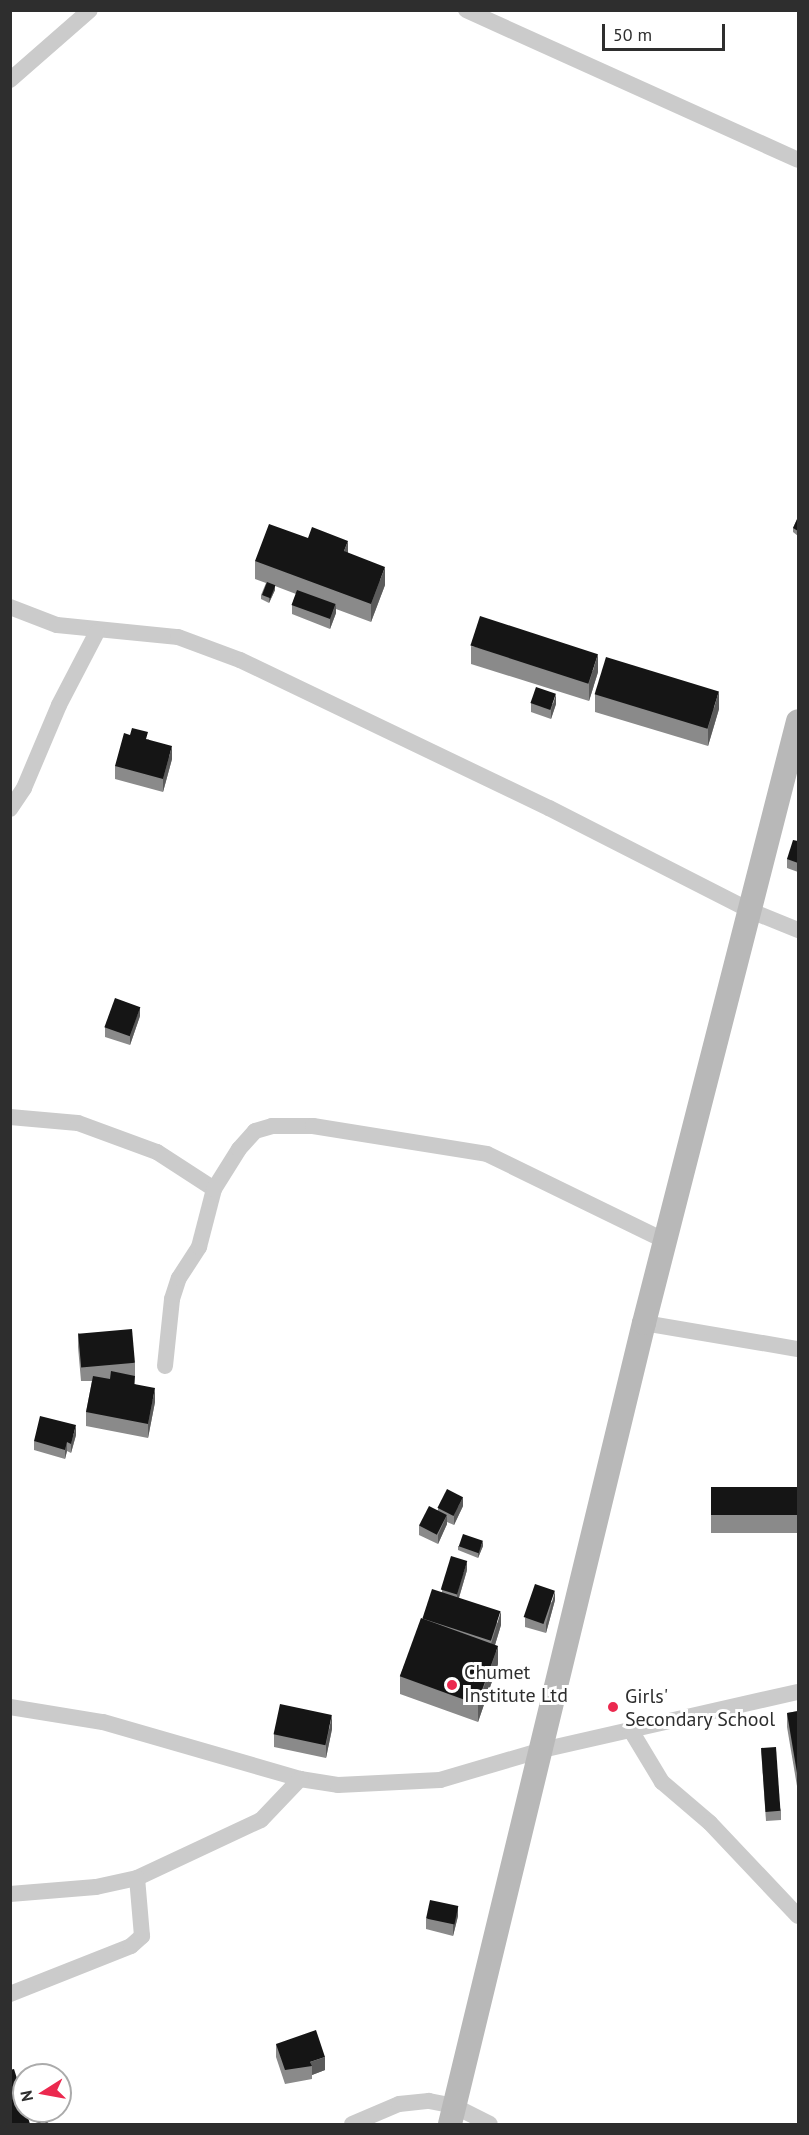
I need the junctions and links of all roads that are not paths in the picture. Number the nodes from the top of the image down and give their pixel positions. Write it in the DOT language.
graph roads {
  1 [pos="90,10"];
  2 [pos="466,10"];
  3 [pos="10,80"];
  4 [pos="798,160"];
  5 [pos="10,607"];
  6 [pos="97,632"];
  7 [pos="798,721"];
  8 [pos="10,809"];
  9 [pos="751,911"];
  10 [pos="798,930"];
  11 [pos="10,1117"];
  12 [pos="214,1189"];
  13 [pos="665,1241"];
  14 [pos="644,1323"];
  15 [pos="798,1349"];
  16 [pos="165,1366"];
  17 [pos="798,1692"];
  18 [pos="10,1707"];
  19 [pos="630,1730"];
  20 [pos="542,1750"];
  21 [pos="300,1779"];
  22 [pos="137,1878"];
  23 [pos="10,1894"];
  24 [pos="798,1916"];
  25 [pos="10,1994"];
  26 [pos="452,2115"];
  27 [pos="352,2124"];
  28 [pos="490,2124"];
  1 -- 3 [label="street"];
  2 -- 4 [label="street"];
  5 -- 6 [label="street"];
  6 -- 8 [label="street"];
  6 -- 9 [label="street"];
  7 -- 9 [label="main road"];
  9 -- 10 [label="street"];
  9 -- 13 [label="main road"];
  11 -- 12 [label="street"];
  12 -- 13 [label="street"];
  12 -- 16 [label="street"];
  13 -- 14 [label="main road"];
  14 -- 15 [label="street"];
  14 -- 20 [label="main road"];
  17 -- 19 [label="street"];
  18 -- 21 [label="street"];
  19 -- 20 [label="street"];
  19 -- 24 [label="street"];
  20 -- 21 [label="street"];
  20 -- 26 [label="main road"];
  21 -- 22 [label="street"];
  22 -- 23 [label="street"];
  22 -- 25 [label="street"];
  26 -- 27 [label="street"];
  26 -- 28 [label="street"];
}
